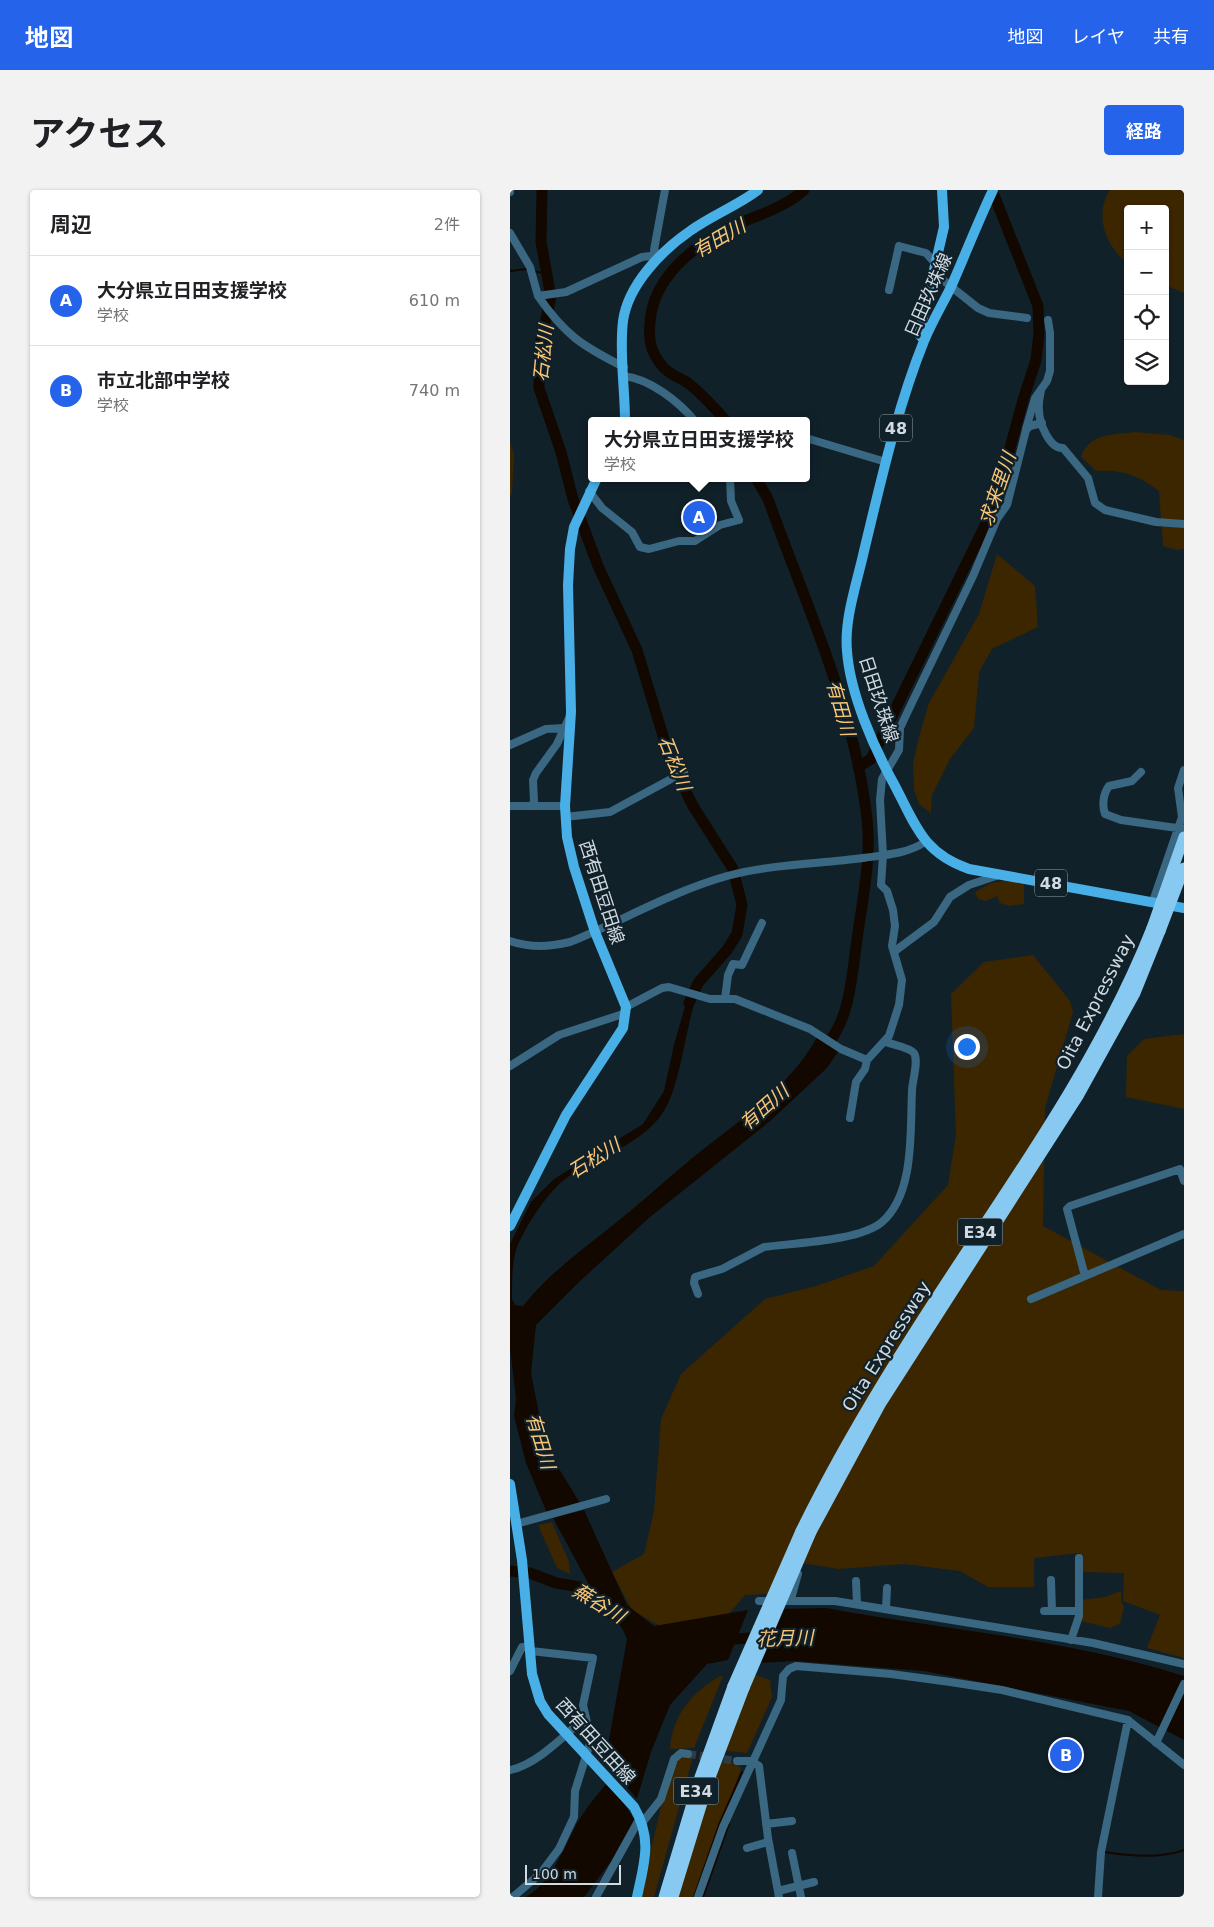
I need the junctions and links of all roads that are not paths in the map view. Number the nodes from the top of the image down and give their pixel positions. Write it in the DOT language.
graph roads {
  1 [pos="665,190"];
  2 [pos="758,190"];
  3 [pos="942,190"];
  4 [pos="993,190"];
  5 [pos="510,233"];
  6 [pos="659,255"];
  7 [pos="935,269"];
  8 [pos="950,287"];
  9 [pos="889,290"];
  10 [pos="539,296"];
  11 [pos="1027,318"];
  12 [pos="1048,320"];
  13 [pos="924,340"];
  14 [pos="624,371"];
  15 [pos="1041,390"];
  16 [pos="625,417"];
  17 [pos="692,417"];
  18 [pos="1042,423"];
  19 [pos="1026,430"];
  20 [pos="810,439"];
  21 [pos="886,462"];
  22 [pos="594,482"];
  23 [pos="730,482"];
  24 [pos="587,495"];
  25 [pos="1184,524"];
  26 [pos="571,712"];
  27 [pos="564,728"];
  28 [pos="510,745"];
  29 [pos="886,770"];
  30 [pos="1184,770"];
  31 [pos="684,772"];
  32 [pos="1141,772"];
  33 [pos="510,806"];
  34 [pos="532,806"];
  35 [pos="565,812"];
  36 [pos="1182,831"];
  37 [pos="925,842"];
  38 [pos="883,855"];
  39 [pos="1184,868"];
  40 [pos="1002,874"];
  41 [pos="1153,901"];
  42 [pos="1184,908"];
  43 [pos="762,923"];
  44 [pos="1156,930"];
  45 [pos="595,932"];
  46 [pos="510,941"];
  47 [pos="895,952"];
  48 [pos="725,999"];
  49 [pos="626,1010"];
  50 [pos="886,1042"];
  51 [pos="868,1060"];
  52 [pos="510,1066"];
  53 [pos="850,1118"];
  54 [pos="1184,1181"];
  55 [pos="510,1226"];
  56 [pos="1184,1234"];
  57 [pos="1085,1276"];
  58 [pos="698,1294"];
  59 [pos="1031,1299"];
  60 [pos="510,1484"];
  61 [pos="606,1499"];
  62 [pos="516,1524"];
  63 [pos="1079,1558"];
  64 [pos="798,1574"];
  65 [pos="1051,1580"];
  66 [pos="856,1581"];
  67 [pos="887,1588"];
  68 [pos="791,1599"];
  69 [pos="759,1601"];
  70 [pos="857,1604"];
  71 [pos="886,1609"];
  72 [pos="1079,1611"];
  73 [pos="1071,1640"];
  74 [pos="530,1649"];
  75 [pos="1184,1664"];
  76 [pos="510,1671"];
  77 [pos="1184,1684"];
  78 [pos="738,1687"];
  79 [pos="585,1718"];
  80 [pos="1128,1720"];
  81 [pos="566,1735"];
  82 [pos="1156,1744"];
  83 [pos="688,1754"];
  84 [pos="588,1757"];
  85 [pos="737,1761"];
  86 [pos="751,1761"];
  87 [pos="1184,1765"];
  88 [pos="510,1770"];
  89 [pos="641,1821"];
  90 [pos="792,1821"];
  91 [pos="766,1824"];
  92 [pos="768,1842"];
  93 [pos="747,1848"];
  94 [pos="792,1853"];
  95 [pos="814,1882"];
  96 [pos="799,1886"];
  97 [pos="778,1894"];
  98 [pos="513,1897"];
  99 [pos="596,1897"];
  100 [pos="637,1897"];
  101 [pos="664,1897"];
  102 [pos="674,1897"];
  103 [pos="698,1897"];
  104 [pos="801,1897"];
  105 [pos="1098,1897"];
  1 -- 6 [label="street"];
  2 -- 6 [label="main road"];
  3 -- 7 [label="main road"];
  4 -- 8 [label="main road, 日田玖珠線 / 48"];
  5 -- 10 [label="street"];
  6 -- 10 [label="street"];
  6 -- 14 [label="main road"];
  7 -- 8 [label="street"];
  7 -- 9 [label="street"];
  7 -- 13 [label="main road"];
  8 -- 11 [label="street"];
  8 -- 13 [label="main road, 日田玖珠線 / 48"];
  10 -- 14 [label="street"];
  12 -- 15 [label="street"];
  13 -- 21 [label="main road, 日田玖珠線 / 48"];
  14 -- 16 [label="main road"];
  14 -- 17 [label="street"];
  15 -- 18 [label="street"];
  15 -- 19 [label="street"];
  18 -- 19 [label="street"];
  18 -- 25 [label="street"];
  19 -- 29 [label="street"];
  20 -- 21 [label="street"];
  21 -- 29 [label="main road, 日田玖珠線 / 48"];
  22 -- 24 [label="main road, 西有田豆田線"];
  23 -- 24 [label="street"];
  24 -- 26 [label="main road, 西有田豆田線"];
  26 -- 27 [label="street"];
  26 -- 35 [label="main road, 西有田豆田線"];
  27 -- 28 [label="street"];
  27 -- 34 [label="street"];
  29 -- 37 [label="main road, 日田玖珠線 / 48"];
  29 -- 38 [label="street"];
  30 -- 36 [label="street"];
  31 -- 35 [label="street"];
  32 -- 36 [label="street"];
  33 -- 34 [label="street"];
  34 -- 35 [label="street"];
  35 -- 45 [label="main road, 西有田豆田線"];
  36 -- 41 [label="street"];
  36 -- 44 [label="highway, Oita Expressway / E34, bridge"];
  37 -- 38 [label="street"];
  37 -- 40 [label="main road, 日田玖珠線 / 48"];
  38 -- 45 [label="street"];
  38 -- 47 [label="street"];
  39 -- 44 [label="highway, Oita Expressway / E34, bridge"];
  40 -- 41 [label="main road, 日田玖珠線 / 48"];
  40 -- 47 [label="street"];
  41 -- 42 [label="main road, 日田玖珠線 / 48"];
  43 -- 48 [label="street"];
  44 -- 78 [label="highway, Oita Expressway / E34, bridge"];
  45 -- 46 [label="street"];
  45 -- 49 [label="main road, 西有田豆田線"];
  47 -- 50 [label="street"];
  48 -- 49 [label="street"];
  48 -- 51 [label="street"];
  49 -- 52 [label="street"];
  49 -- 55 [label="main road"];
  50 -- 51 [label="street"];
  50 -- 58 [label="street"];
  51 -- 53 [label="street"];
  54 -- 57 [label="street"];
  56 -- 57 [label="street"];
  57 -- 59 [label="street"];
  60 -- 62 [label="main road, 西有田豆田線"];
  61 -- 62 [label="street"];
  62 -- 74 [label="main road, 西有田豆田線"];
  63 -- 72 [label="street"];
  64 -- 68 [label="street"];
  65 -- 72 [label="street"];
  66 -- 70 [label="street"];
  67 -- 71 [label="street"];
  68 -- 69 [label="street"];
  68 -- 70 [label="street"];
  70 -- 71 [label="street"];
  71 -- 73 [label="street"];
  72 -- 73 [label="street"];
  73 -- 75 [label="street"];
  74 -- 76 [label="street"];
  74 -- 79 [label="street"];
  74 -- 81 [label="main road, 西有田豆田線"];
  77 -- 82 [label="street"];
  78 -- 101 [label="highway, Oita Expressway / E34"];
  78 -- 102 [label="highway, Oita Expressway / E34"];
  79 -- 81 [label="street"];
  79 -- 84 [label="street"];
  80 -- 82 [label="street"];
  80 -- 86 [label="street"];
  80 -- 105 [label="street"];
  81 -- 84 [label="main road, 西有田豆田線"];
  81 -- 88 [label="street"];
  82 -- 87 [label="street"];
  83 -- 89 [label="street"];
  84 -- 89 [label="main road, 西有田豆田線"];
  84 -- 98 [label="street"];
  85 -- 86 [label="street"];
  86 -- 91 [label="street"];
  86 -- 103 [label="street"];
  89 -- 99 [label="street"];
  89 -- 100 [label="main road, 西有田豆田線"];
  90 -- 91 [label="street"];
  91 -- 92 [label="street"];
  92 -- 93 [label="street"];
  92 -- 97 [label="street"];
  94 -- 96 [label="street"];
  95 -- 96 [label="street"];
  96 -- 97 [label="street"];
  96 -- 104 [label="street"];
}
